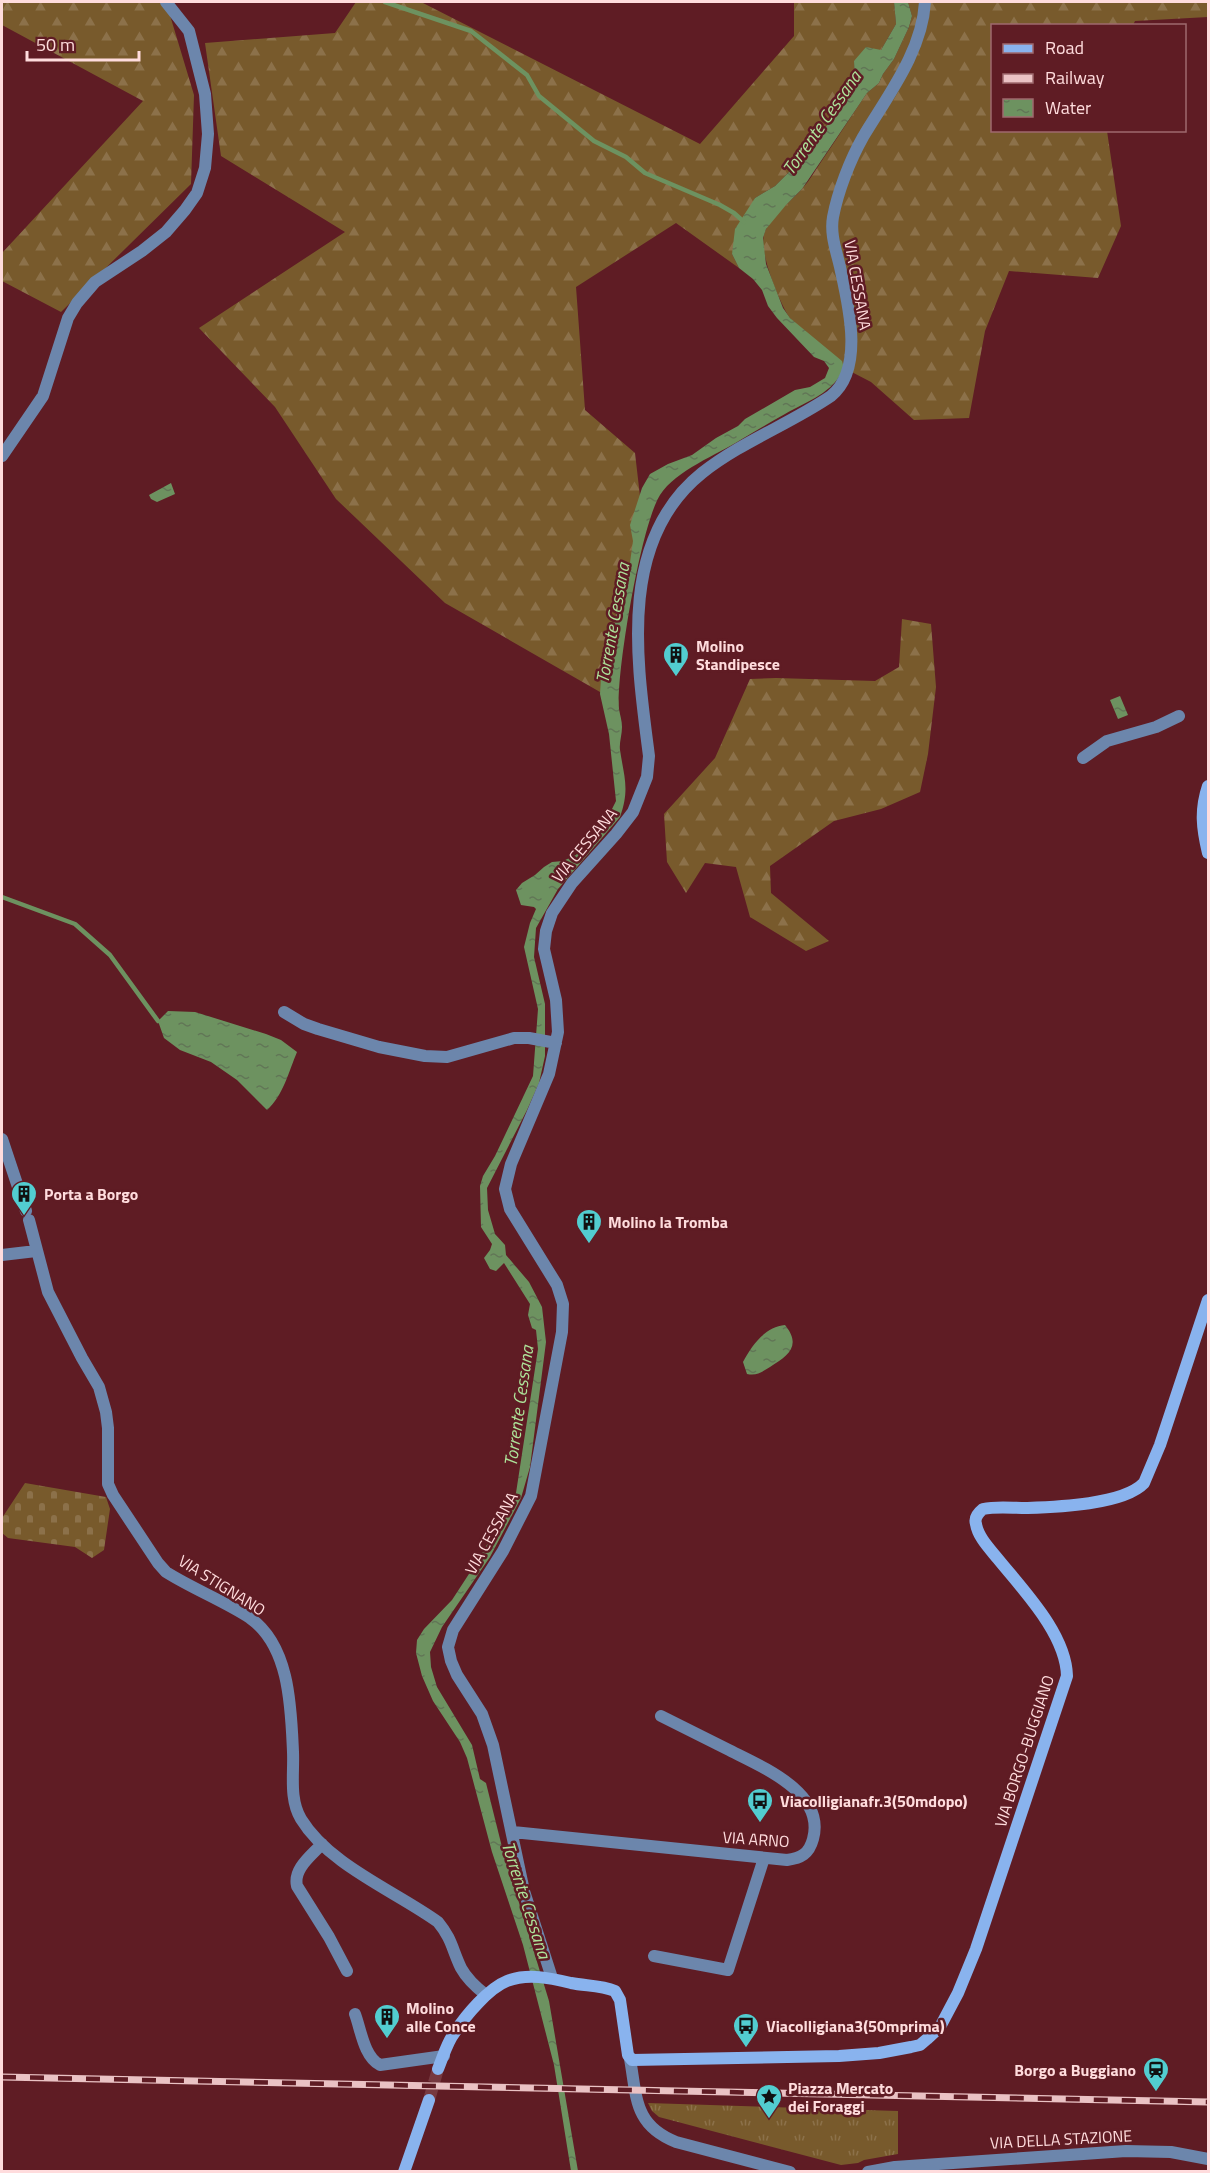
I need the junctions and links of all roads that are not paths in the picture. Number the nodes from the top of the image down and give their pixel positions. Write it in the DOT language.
graph roads {
  1 [pos="165,2"];
  2 [pos="924,2"];
  3 [pos="2,456"];
  4 [pos="1179,716"];
  5 [pos="1083,758"];
  6 [pos="1209,786"];
  7 [pos="1209,853"];
  8 [pos="284,1012"];
  9 [pos="556,1043"];
  10 [pos="2,1139"];
  11 [pos="36,1251"];
  12 [pos="2,1255"];
  13 [pos="1209,1300"];
  14 [pos="661,1716"];
  15 [pos="513,1832"];
  16 [pos="322,1844"];
  17 [pos="764,1858"];
  18 [pos="654,1956"];
  19 [pos="346,1971"];
  20 [pos="552,1977"];
  21 [pos="486,1995"];
  22 [pos="355,2014"];
  23 [pos="444,2056"];
  24 [pos="630,2059"];
  25 [pos="438,2069"];
  26 [pos="429,2100"];
  27 [pos="1209,2159"];
  28 [pos="931,2168"];
  29 [pos="895,2169"];
  30 [pos="404,2172"];
  31 [pos="790,2172"];
  32 [pos="868,2172"];
  1 -- 3 [label="street"];
  2 -- 9 [label="street, VIA CESSANA"];
  4 -- 5 [label="street"];
  6 -- 7 [label="street"];
  8 -- 9 [label="street"];
  9 -- 15 [label="street, VIA CESSANA"];
  10 -- 11 [label="street, VIA STIGNANO"];
  11 -- 12 [label="street"];
  11 -- 16 [label="street, VIA STIGNANO"];
  13 -- 24 [label="street, VIA BORGO-BUGGIANO"];
  14 -- 17 [label="street, VIA ARNO"];
  15 -- 17 [label="street, VIA ARNO"];
  15 -- 20 [label="street, VIA CESSANA"];
  16 -- 19 [label="street"];
  16 -- 21 [label="street, VIA STIGNANO"];
  17 -- 18 [label="street"];
  20 -- 21 [label="street"];
  20 -- 24 [label="street"];
  21 -- 23 [label="street"];
  22 -- 23 [label="street"];
  23 -- 25 [label="street"];
  24 -- 31 [label="street"];
  26 -- 30 [label="street"];
  27 -- 28 [label="street, VIA DELLA STAZIONE"];
  28 -- 29 [label="street, VIA DELLA STAZIONE"];
  29 -- 32 [label="street, VIA DELLA STAZIONE"];
}
